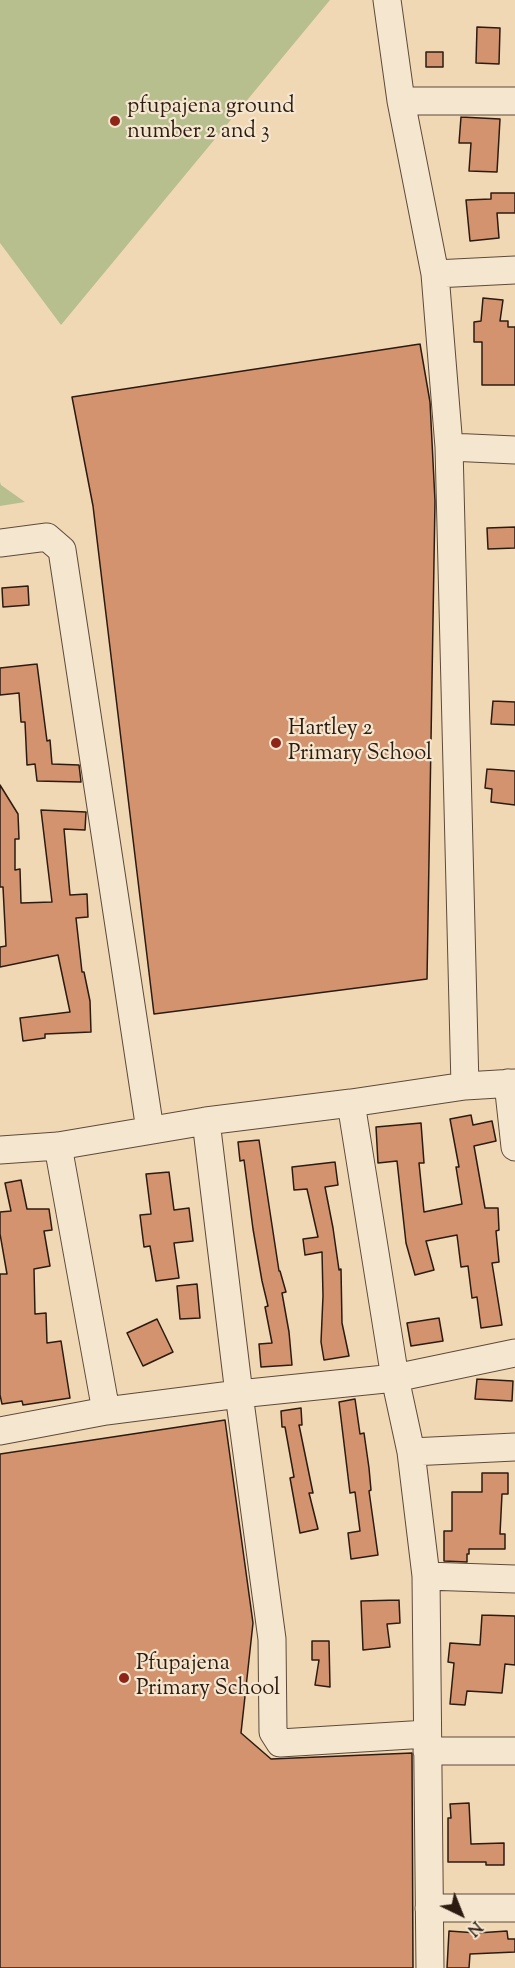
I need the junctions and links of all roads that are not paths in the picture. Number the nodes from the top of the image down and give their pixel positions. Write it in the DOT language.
graph roads {
  1 [pos="387,0"];
  2 [pos="401,101"];
  3 [pos="515,101"];
  4 [pos="515,270"];
  5 [pos="435,274"];
  6 [pos="449,447"];
  7 [pos="515,450"];
  8 [pos="0,543"];
  9 [pos="511,1083"];
  10 [pos="465,1086"];
  11 [pos="351,1103"];
  12 [pos="206,1121"];
  13 [pos="150,1130"];
  14 [pos="58,1146"];
  15 [pos="515,1147"];
  16 [pos="0,1150"];
  17 [pos="515,1353"];
  18 [pos="395,1378"];
  19 [pos="239,1394"];
  20 [pos="106,1411"];
  21 [pos="0,1431"];
  22 [pos="515,1447"];
  23 [pos="411,1452"];
  24 [pos="426,1576"];
  25 [pos="515,1579"];
  26 [pos="427,1743"];
  27 [pos="515,1751"];
  28 [pos="429,1908"];
  29 [pos="515,1908"];
  30 [pos="430,1968"];
  1 -- 2 [label="street"];
  2 -- 3 [label="street"];
  2 -- 5 [label="street"];
  4 -- 5 [label="street"];
  5 -- 6 [label="street"];
  6 -- 7 [label="street"];
  6 -- 10 [label="street"];
  8 -- 13 [label="street"];
  9 -- 10 [label="street"];
  9 -- 15 [label="street"];
  10 -- 11 [label="street"];
  11 -- 12 [label="street"];
  11 -- 18 [label="street"];
  12 -- 13 [label="street"];
  12 -- 19 [label="street"];
  13 -- 14 [label="street"];
  14 -- 16 [label="street"];
  14 -- 20 [label="street"];
  17 -- 18 [label="street"];
  18 -- 19 [label="street"];
  18 -- 23 [label="street"];
  19 -- 20 [label="street"];
  19 -- 26 [label="street"];
  20 -- 21 [label="street"];
  22 -- 23 [label="street"];
  23 -- 24 [label="street"];
  24 -- 25 [label="street"];
  24 -- 26 [label="street"];
  26 -- 27 [label="street"];
  26 -- 28 [label="street"];
  28 -- 29 [label="street"];
  28 -- 30 [label="street"];
}
